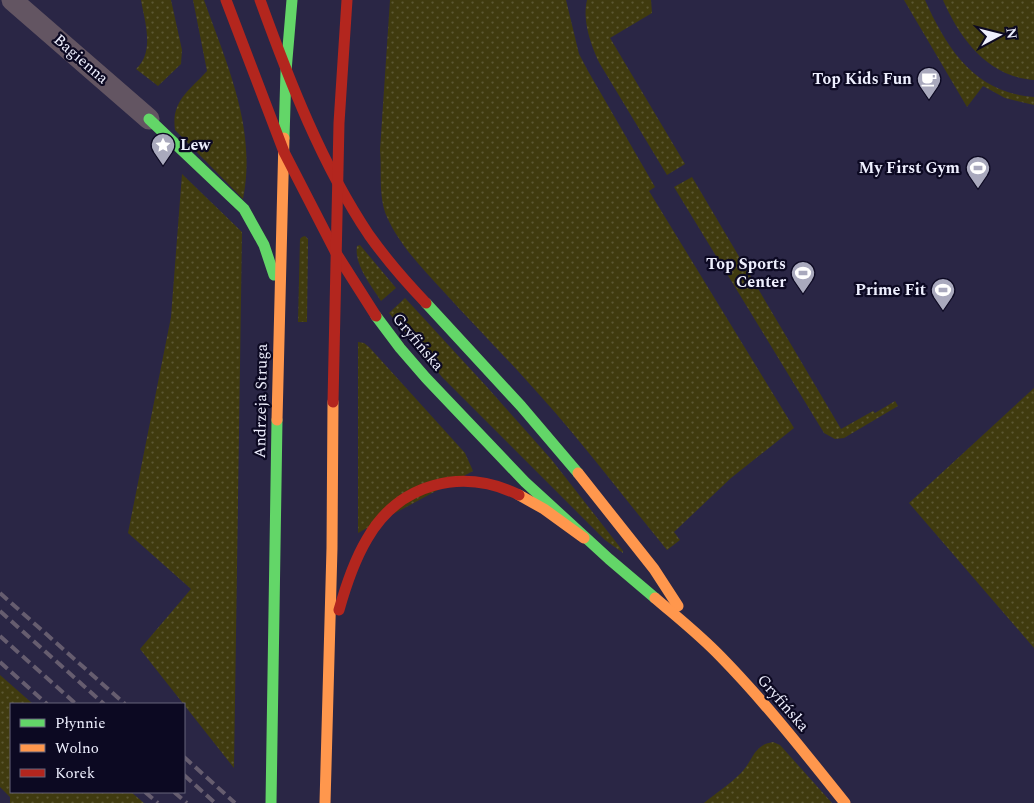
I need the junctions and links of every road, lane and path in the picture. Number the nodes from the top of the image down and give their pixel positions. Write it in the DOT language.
graph roads {
  1 [pos="12,0"];
  2 [pos="226,0"];
  3 [pos="260,0"];
  4 [pos="292,0"];
  5 [pos="347,0"];
  6 [pos="286,71"];
  7 [pos="149,119"];
  8 [pos="284,152"];
  9 [pos="338,184"];
  10 [pos="336,252"];
  11 [pos="279,308"];
  12 [pos="584,538"];
  13 [pos="692,629"];
  14 [pos="329,650"];
  15 [pos="271,803"];
  16 [pos="325,803"];
  17 [pos="845,803"];
  1 -- 7 [label="street, Bagienna"];
  2 -- 8 [label="main road, Gryfińska"];
  3 -- 6 [label="main road, Gryfińska"];
  4 -- 6 [label="main road, Andrzeja Struga"];
  5 -- 9 [label="main road"];
  6 -- 8 [label="main road, Andrzeja Struga"];
  6 -- 9 [label="main road, Gryfińska"];
  7 -- 11 [label="main road"];
  8 -- 10 [label="main road, Gryfińska"];
  8 -- 11 [label="main road, Andrzeja Struga"];
  9 -- 10 [label="main road"];
  9 -- 13 [label="main road, Gryfińska"];
  10 -- 12 [label="main road, Gryfińska"];
  10 -- 14 [label="main road"];
  11 -- 15 [label="main road, Andrzeja Struga"];
  12 -- 13 [label="main road, Gryfińska"];
  12 -- 14 [label="main road"];
  13 -- 17 [label="main road, Gryfińska"];
  14 -- 16 [label="main road"];
}
